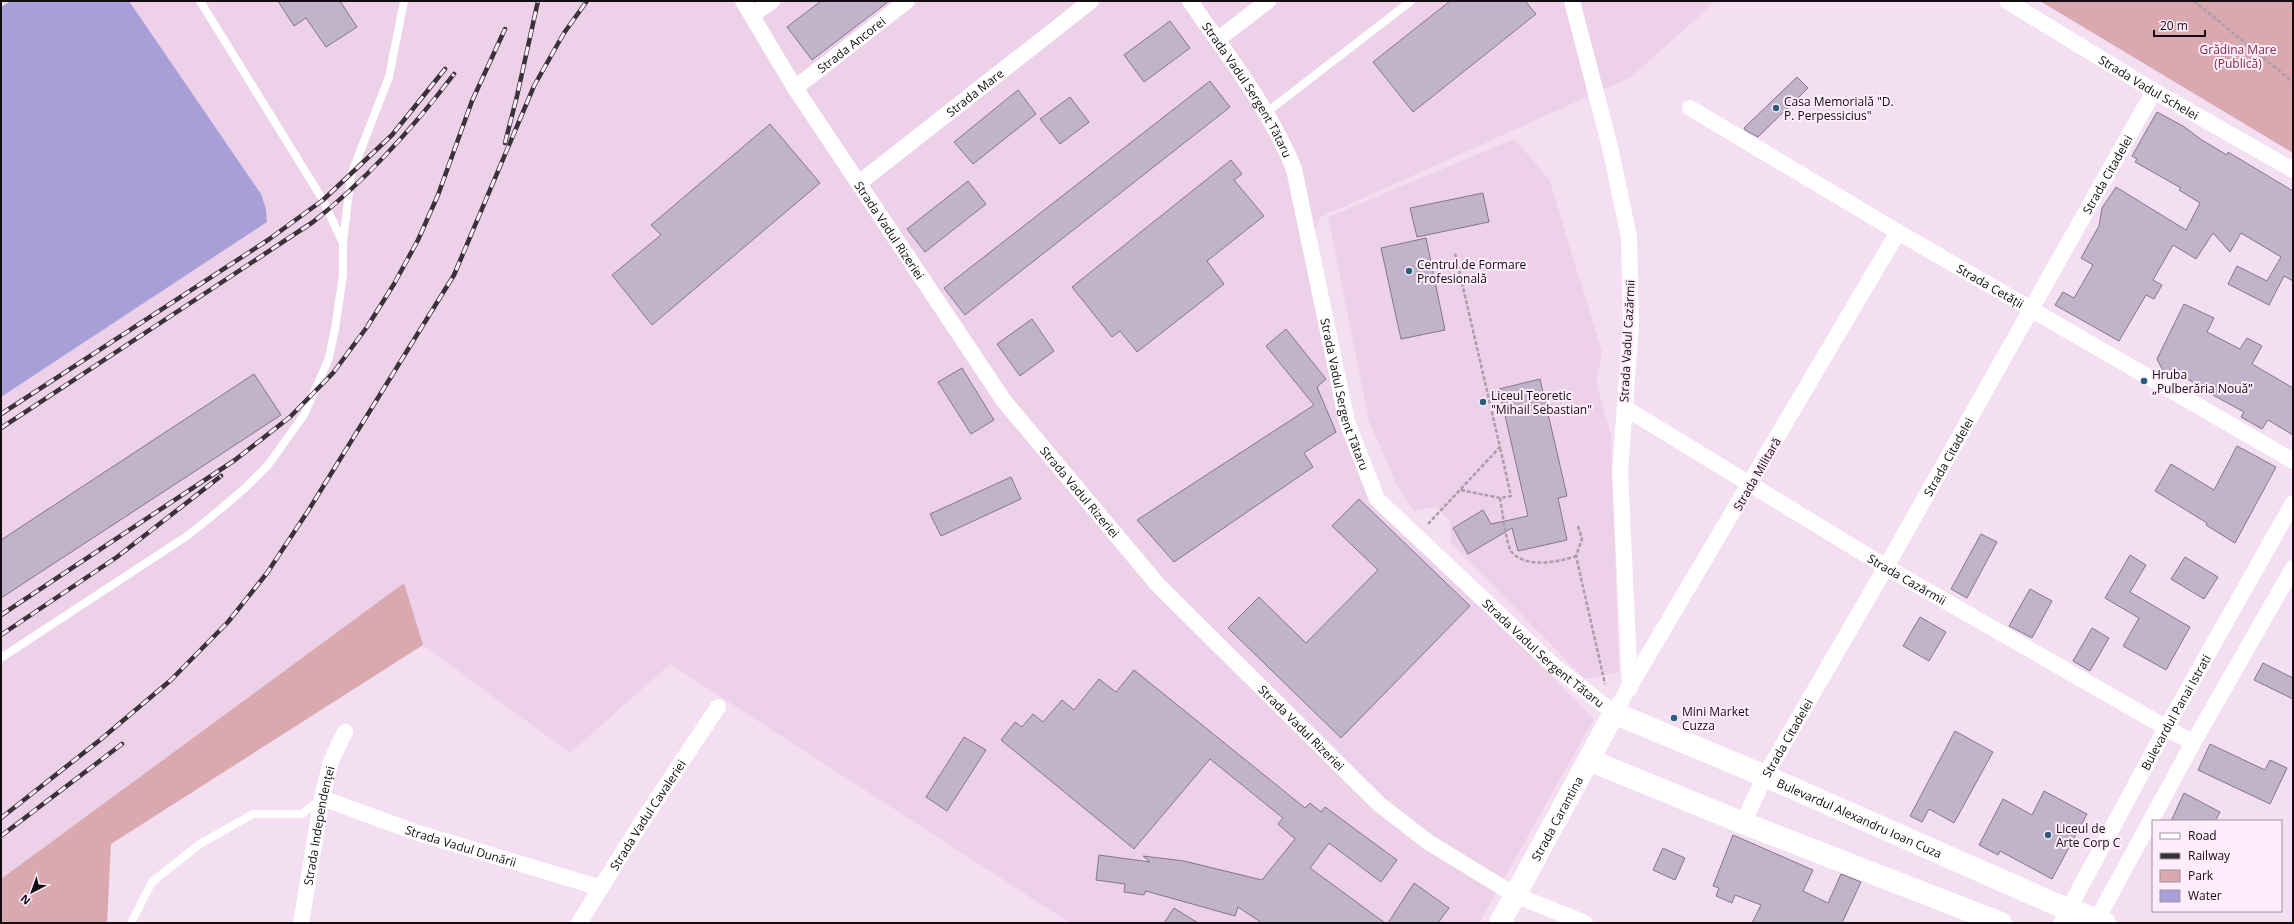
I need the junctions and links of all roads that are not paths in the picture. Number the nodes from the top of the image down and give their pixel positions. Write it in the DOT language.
graph roads {
  1 [pos="200,1"];
  2 [pos="404,1"];
  3 [pos="743,1"];
  4 [pos="772,1"];
  5 [pos="907,1"];
  6 [pos="1091,1"];
  7 [pos="1190,1"];
  8 [pos="1268,1"];
  9 [pos="1411,1"];
  10 [pos="1572,1"];
  11 [pos="2007,1"];
  12 [pos="752,15"];
  13 [pos="1217,40"];
  14 [pos="795,88"];
  15 [pos="2154,90"];
  16 [pos="1690,108"];
  17 [pos="1267,112"];
  18 [pos="2293,170"];
  19 [pos="859,183"];
  20 [pos="1898,232"];
  21 [pos="343,242"];
  22 [pos="2031,309"];
  23 [pos="1625,408"];
  24 [pos="2293,460"];
  25 [pos="1750,486"];
  26 [pos="2293,503"];
  27 [pos="1886,567"];
  28 [pos="2293,568"];
  29 [pos="1,658"];
  30 [pos="1630,688"];
  31 [pos="718,707"];
  32 [pos="1614,713"];
  33 [pos="2166,728"];
  34 [pos="345,732"];
  35 [pos="2193,743"];
  36 [pos="1589,760"];
  37 [pos="1765,776"];
  38 [pos="322,798"];
  39 [pos="2153,820"];
  40 [pos="2152,821"];
  41 [pos="1743,823"];
  42 [pos="601,888"];
  43 [pos="1515,895"];
  44 [pos="2065,916"];
  45 [pos="2099,922"];
  46 [pos="131,923"];
  47 [pos="302,923"];
  48 [pos="579,923"];
  49 [pos="1500,923"];
  50 [pos="1586,923"];
  51 [pos="2001,923"];
  1 -- 21 [label="lane"];
  2 -- 21 [label="lane"];
  3 -- 12 [label="street, Strada Vadul Rizeriei"];
  4 -- 12 [label="street"];
  5 -- 14 [label="street, Strada Ancorei"];
  6 -- 19 [label="street, Strada Mare"];
  7 -- 13 [label="street, Strada Vadul Sergent Tătaru"];
  8 -- 13 [label="street"];
  9 -- 17 [label="lane"];
  10 -- 23 [label="street, Strada Vadul Cazărmii"];
  11 -- 15 [label="street, Strada Vadul Schelei"];
  12 -- 14 [label="street, Strada Vadul Rizeriei"];
  13 -- 17 [label="street, Strada Vadul Sergent Tătaru"];
  14 -- 19 [label="street, Strada Vadul Rizeriei"];
  15 -- 18 [label="street, Strada Vadul Schelei"];
  15 -- 22 [label="street, Strada Citadelei"];
  16 -- 20 [label="street, Strada Cetății"];
  17 -- 32 [label="street, Strada Vadul Sergent Tătaru"];
  19 -- 43 [label="street, Strada Vadul Rizeriei"];
  20 -- 22 [label="street, Strada Cetății"];
  20 -- 25 [label="street, Strada Militară"];
  21 -- 29 [label="lane"];
  22 -- 24 [label="street, Strada Cetății"];
  22 -- 27 [label="street, Strada Citadelei"];
  23 -- 25 [label="street, Strada Cazărmii"];
  23 -- 30 [label="street, Strada Vadul Cazărmii"];
  25 -- 27 [label="street, Strada Cazărmii"];
  25 -- 30 [label="street, Strada Militară"];
  26 -- 33 [label="street, Bulevardul Panai Istrati"];
  27 -- 33 [label="street, Strada Cazărmii"];
  27 -- 37 [label="street, Strada Citadelei"];
  28 -- 35 [label="street"];
  30 -- 32 [label="street, Strada Militară"];
  31 -- 42 [label="street, Strada Vadul Cavaleriei"];
  32 -- 36 [label="main road, Strada Carantina"];
  32 -- 37 [label="main road, Bulevardul Alexandru Ioan Cuza"];
  33 -- 35 [label="street, Strada Cazărmii"];
  33 -- 44 [label="street, Bulevardul Panai Istrati"];
  34 -- 38 [label="street, Strada Independenței"];
  35 -- 39 [label="street"];
  36 -- 41 [label="main road"];
  36 -- 43 [label="main road, Strada Carantina"];
  37 -- 41 [label="street, Strada Citadelei"];
  37 -- 44 [label="main road, Bulevardul Alexandru Ioan Cuza"];
  38 -- 42 [label="street, Strada Vadul Dunării"];
  38 -- 46 [label="lane"];
  38 -- 47 [label="street, Strada Independenței"];
  40 -- 45 [label="street"];
  41 -- 51 [label="main road"];
  42 -- 48 [label="street, Strada Vadul Cavaleriei"];
  43 -- 49 [label="main road, Strada Carantina"];
  43 -- 50 [label="street, Strada Vadul Rizeriei"];
  44 -- 45 [label="main road, Bulevardul Alexandru Ioan Cuza"];
}
